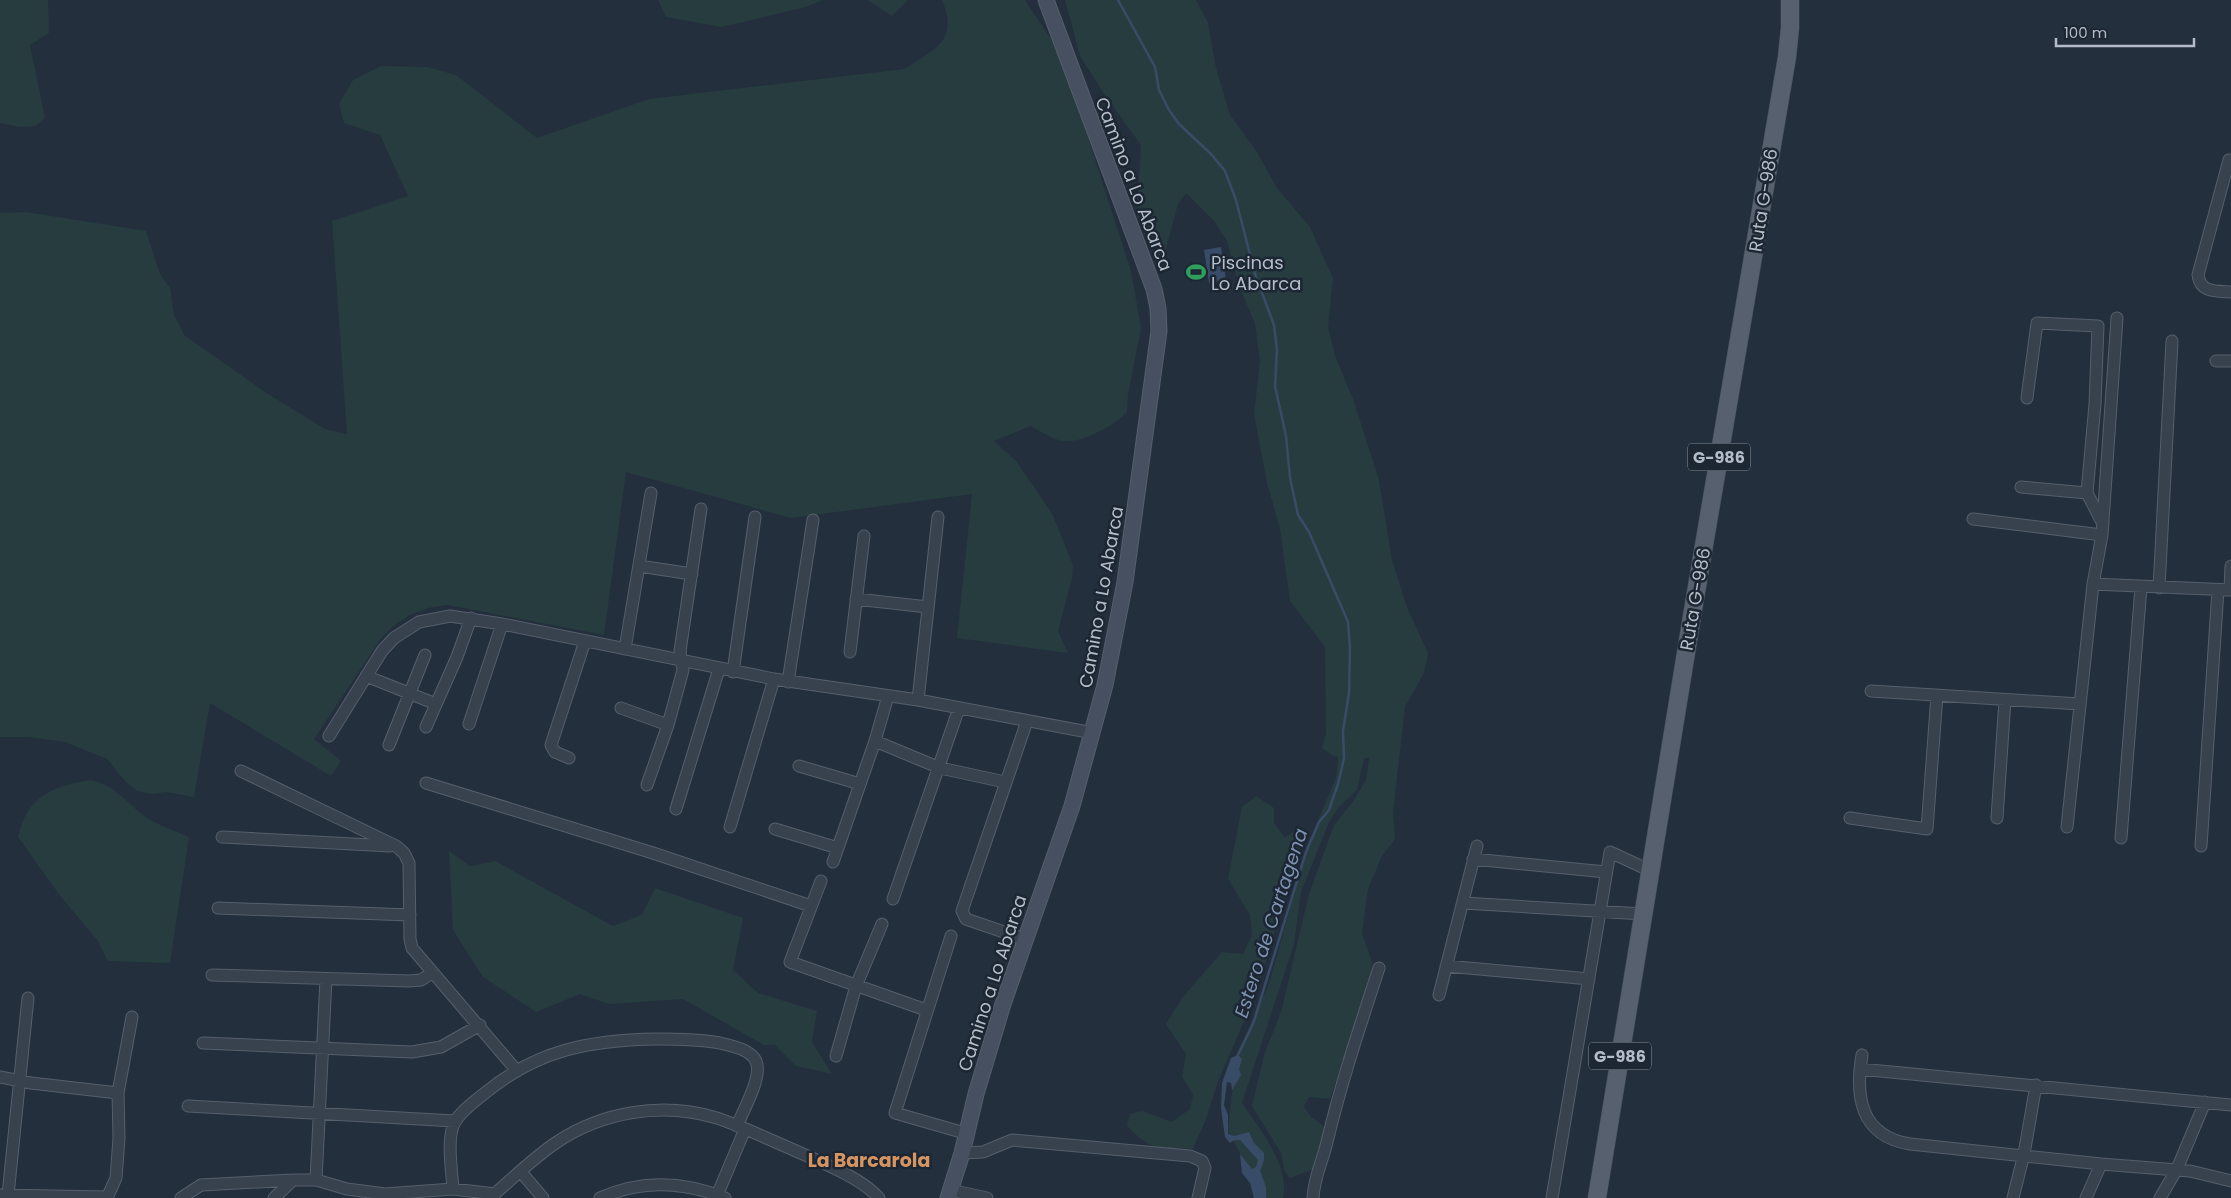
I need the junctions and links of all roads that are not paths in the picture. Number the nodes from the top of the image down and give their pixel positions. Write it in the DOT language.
graph roads {
  1 [pos="1046,0"];
  2 [pos="1790,0"];
  3 [pos="2231,160"];
  4 [pos="2231,292"];
  5 [pos="2098,326"];
  6 [pos="2172,341"];
  7 [pos="2216,361"];
  8 [pos="2231,361"];
  9 [pos="2027,398"];
  10 [pos="2021,487"];
  11 [pos="651,493"];
  12 [pos="2087,493"];
  13 [pos="701,509"];
  14 [pos="755,517"];
  15 [pos="938,518"];
  16 [pos="1973,519"];
  17 [pos="813,520"];
  18 [pos="2102,529"];
  19 [pos="864,536"];
  20 [pos="639,566"];
  21 [pos="2231,566"];
  22 [pos="692,574"];
  23 [pos="2093,584"];
  24 [pos="2141,587"];
  25 [pos="2159,588"];
  26 [pos="2218,590"];
  27 [pos="2230,590"];
  28 [pos="856,599"];
  29 [pos="928,607"];
  30 [pos="471,618"];
  31 [pos="502,624"];
  32 [pos="585,641"];
  33 [pos="625,649"];
  34 [pos="850,652"];
  35 [pos="425,655"];
  36 [pos="682,661"];
  37 [pos="719,669"];
  38 [pos="733,672"];
  39 [pos="366,676"];
  40 [pos="774,679"];
  41 [pos="788,682"];
  42 [pos="1872,691"];
  43 [pos="409,694"];
  44 [pos="1937,695"];
  45 [pos="888,696"];
  46 [pos="918,700"];
  47 [pos="2005,700"];
  48 [pos="436,704"];
  49 [pos="2080,704"];
  50 [pos="621,708"];
  51 [pos="959,708"];
  52 [pos="1027,721"];
  53 [pos="469,724"];
  54 [pos="668,725"];
  55 [pos="426,727"];
  56 [pos="1093,733"];
  57 [pos="329,736"];
  58 [pos="875,741"];
  59 [pos="389,745"];
  60 [pos="569,758"];
  61 [pos="799,766"];
  62 [pos="940,768"];
  63 [pos="241,771"];
  64 [pos="1005,782"];
  65 [pos="426,783"];
  66 [pos="860,784"];
  67 [pos="647,785"];
  68 [pos="676,809"];
  69 [pos="1850,818"];
  70 [pos="1997,818"];
  71 [pos="730,827"];
  72 [pos="775,828"];
  73 [pos="2066,828"];
  74 [pos="222,836"];
  75 [pos="2121,838"];
  76 [pos="396,846"];
  77 [pos="1477,846"];
  78 [pos="2200,846"];
  79 [pos="838,848"];
  80 [pos="1473,859"];
  81 [pos="833,862"];
  82 [pos="1651,871"];
  83 [pos="1606,872"];
  84 [pos="821,881"];
  85 [pos="893,899"];
  86 [pos="1462,903"];
  87 [pos="811,906"];
  88 [pos="218,908"];
  89 [pos="1600,912"];
  90 [pos="1643,914"];
  91 [pos="410,915"];
  92 [pos="882,924"];
  93 [pos="951,936"];
  94 [pos="1024,939"];
  95 [pos="1446,966"];
  96 [pos="1378,968"];
  97 [pos="432,973"];
  98 [pos="212,975"];
  99 [pos="326,979"];
  100 [pos="1589,979"];
  101 [pos="856,986"];
  102 [pos="1440,995"];
  103 [pos="28,998"];
  104 [pos="926,1010"];
  105 [pos="132,1017"];
  106 [pos="480,1025"];
  107 [pos="203,1043"];
  108 [pos="323,1048"];
  109 [pos="1862,1055"];
  110 [pos="836,1056"];
  111 [pos="1860,1069"];
  112 [pos="517,1071"];
  113 [pos="0,1077"];
  114 [pos="20,1080"];
  115 [pos="2036,1085"];
  116 [pos="118,1093"];
  117 [pos="2205,1102"];
  118 [pos="188,1106"];
  119 [pos="2231,1106"];
  120 [pos="320,1112"];
  121 [pos="455,1121"];
  122 [pos="741,1127"];
  123 [pos="968,1134"];
  124 [pos="962,1153"];
  125 [pos="2024,1154"];
  126 [pos="2101,1164"];
  127 [pos="2177,1169"];
  128 [pos="520,1172"];
  129 [pos="293,1180"];
  130 [pos="316,1180"];
  131 [pos="2231,1180"];
  132 [pos="453,1189"];
  133 [pos="949,1194"];
  134 [pos="4,1195"];
  135 [pos="383,1196"];
  136 [pos="493,1196"];
  137 [pos="21,1197"];
  138 [pos="719,1197"];
  139 [pos="107,1198"];
  140 [pos="181,1198"];
  141 [pos="274,1198"];
  142 [pos="543,1198"];
  143 [pos="600,1198"];
  144 [pos="879,1198"];
  145 [pos="987,1198"];
  146 [pos="1198,1198"];
  147 [pos="1313,1198"];
  148 [pos="1552,1198"];
  149 [pos="1596,1198"];
  150 [pos="2013,1198"];
  151 [pos="2086,1198"];
  152 [pos="2160,1198"];
  1 -- 56 [label="main road, Camino a Lo Abarca"];
  2 -- 82 [label="main road, Ruta G-986 / G-986"];
  3 -- 4 [label="street"];
  5 -- 9 [label="street"];
  5 -- 12 [label="street"];
  5 -- 18 [label="street"];
  6 -- 25 [label="street"];
  7 -- 8 [label="street"];
  10 -- 12 [label="street"];
  11 -- 20 [label="street"];
  12 -- 18 [label="street"];
  13 -- 22 [label="street"];
  14 -- 38 [label="street"];
  15 -- 29 [label="street"];
  16 -- 18 [label="street"];
  17 -- 41 [label="street"];
  18 -- 23 [label="street"];
  19 -- 28 [label="street"];
  20 -- 22 [label="street"];
  20 -- 33 [label="street"];
  21 -- 27 [label="street"];
  22 -- 36 [label="street"];
  23 -- 24 [label="street"];
  23 -- 49 [label="street"];
  24 -- 25 [label="street"];
  24 -- 75 [label="street"];
  25 -- 26 [label="street"];
  26 -- 27 [label="street"];
  26 -- 78 [label="street"];
  28 -- 29 [label="street"];
  28 -- 34 [label="street"];
  29 -- 46 [label="street"];
  30 -- 31 [label="street"];
  30 -- 39 [label="street"];
  30 -- 48 [label="street"];
  31 -- 32 [label="street"];
  31 -- 53 [label="street"];
  32 -- 33 [label="street"];
  32 -- 60 [label="street"];
  33 -- 36 [label="street"];
  35 -- 43 [label="street"];
  36 -- 37 [label="street"];
  36 -- 54 [label="street"];
  37 -- 38 [label="street"];
  37 -- 68 [label="street"];
  38 -- 40 [label="street"];
  39 -- 43 [label="street"];
  39 -- 57 [label="street"];
  40 -- 41 [label="street"];
  40 -- 71 [label="street"];
  41 -- 45 [label="street"];
  42 -- 44 [label="street"];
  43 -- 48 [label="street"];
  43 -- 59 [label="street"];
  44 -- 47 [label="street"];
  44 -- 69 [label="street"];
  45 -- 46 [label="street"];
  45 -- 58 [label="street"];
  46 -- 51 [label="street"];
  47 -- 49 [label="street"];
  47 -- 70 [label="street"];
  48 -- 55 [label="street"];
  49 -- 73 [label="street"];
  50 -- 54 [label="street"];
  51 -- 52 [label="street"];
  51 -- 62 [label="street"];
  52 -- 56 [label="street"];
  52 -- 64 [label="street"];
  54 -- 67 [label="street"];
  56 -- 94 [label="main road, Camino a Lo Abarca"];
  58 -- 62 [label="street"];
  58 -- 66 [label="street"];
  61 -- 66 [label="street"];
  62 -- 64 [label="street"];
  62 -- 85 [label="street"];
  63 -- 76 [label="street"];
  64 -- 94 [label="street"];
  65 -- 87 [label="street"];
  66 -- 79 [label="street"];
  72 -- 79 [label="street"];
  74 -- 76 [label="street"];
  76 -- 91 [label="street"];
  77 -- 80 [label="street"];
  79 -- 81 [label="street"];
  80 -- 83 [label="street"];
  80 -- 86 [label="street"];
  82 -- 83 [label="street"];
  82 -- 90 [label="main road, Ruta G-986 / G-986"];
  83 -- 89 [label="street"];
  84 -- 87 [label="street"];
  86 -- 89 [label="street"];
  86 -- 95 [label="street"];
  87 -- 101 [label="street"];
  88 -- 91 [label="street"];
  89 -- 90 [label="street"];
  89 -- 100 [label="street"];
  90 -- 149 [label="main road, Ruta G-986 / G-986"];
  91 -- 97 [label="street"];
  92 -- 101 [label="street"];
  93 -- 104 [label="street"];
  94 -- 123 [label="main road, Camino a Lo Abarca"];
  95 -- 100 [label="street"];
  95 -- 102 [label="street"];
  96 -- 147 [label="street"];
  97 -- 99 [label="street"];
  97 -- 106 [label="street"];
  98 -- 99 [label="street"];
  99 -- 108 [label="street"];
  100 -- 148 [label="street"];
  101 -- 104 [label="street"];
  101 -- 110 [label="street"];
  103 -- 114 [label="street"];
  104 -- 123 [label="street"];
  105 -- 116 [label="street"];
  106 -- 108 [label="street"];
  106 -- 112 [label="street"];
  107 -- 108 [label="street"];
  108 -- 120 [label="street"];
  109 -- 111 [label="street"];
  111 -- 115 [label="street"];
  111 -- 125 [label="street"];
  112 -- 121 [label="street"];
  112 -- 122 [label="street"];
  113 -- 114 [label="street"];
  114 -- 116 [label="street"];
  114 -- 134 [label="street"];
  115 -- 117 [label="street"];
  115 -- 125 [label="street"];
  116 -- 139 [label="street"];
  117 -- 119 [label="street"];
  117 -- 127 [label="street"];
  118 -- 120 [label="street"];
  120 -- 121 [label="street"];
  120 -- 130 [label="street"];
  121 -- 132 [label="street"];
  122 -- 128 [label="street"];
  122 -- 138 [label="street"];
  122 -- 144 [label="street"];
  123 -- 124 [label="main road, Camino a Lo Abarca"];
  124 -- 133 [label="main road, Camino a Lo Abarca"];
  124 -- 146 [label="street"];
  125 -- 126 [label="street"];
  125 -- 150 [label="street"];
  126 -- 127 [label="street"];
  126 -- 151 [label="street"];
  127 -- 131 [label="street"];
  127 -- 152 [label="street"];
  128 -- 136 [label="street"];
  128 -- 142 [label="street"];
  129 -- 130 [label="street"];
  129 -- 140 [label="street"];
  129 -- 141 [label="street"];
  130 -- 135 [label="street"];
  132 -- 135 [label="street"];
  132 -- 136 [label="street"];
  133 -- 145 [label="street"];
  134 -- 137 [label="street"];
  137 -- 139 [label="street"];
  138 -- 143 [label="street"];
}
